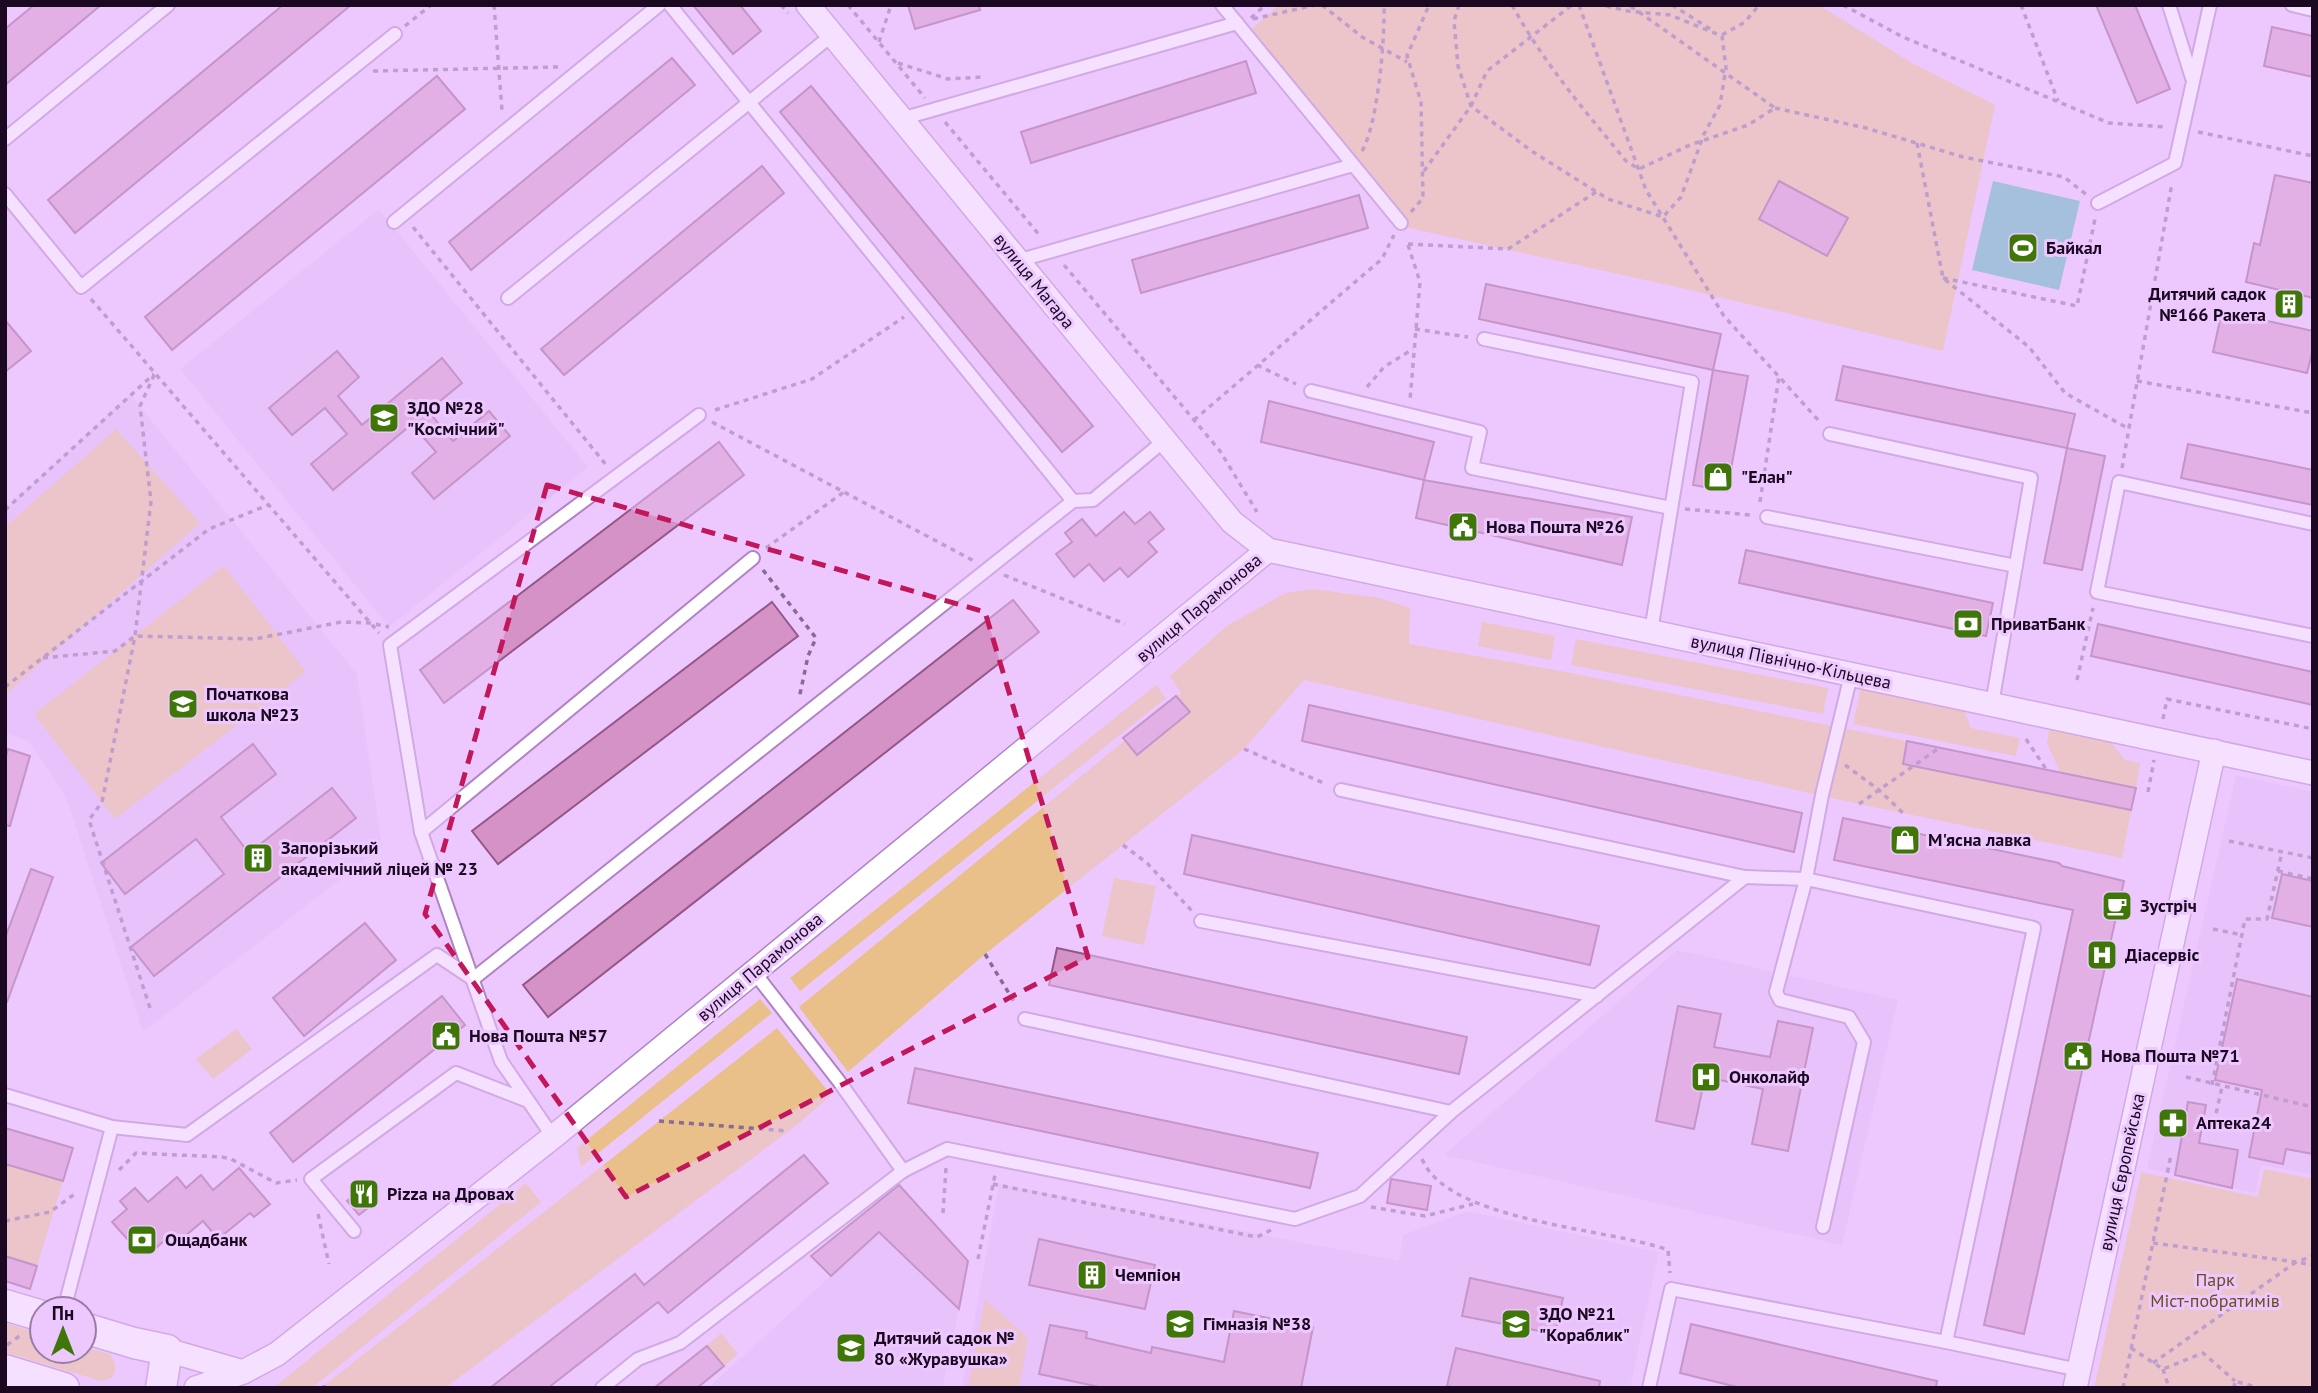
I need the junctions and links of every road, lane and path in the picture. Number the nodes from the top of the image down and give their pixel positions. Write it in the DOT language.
graph roads {
  1 [pos="168,5"];
  2 [pos="431,5"];
  3 [pos="494,5"];
  4 [pos="659,5"];
  5 [pos="670,5"];
  6 [pos="808,5"];
  7 [pos="891,5"];
  8 [pos="1222,5"];
  9 [pos="1265,5"];
  10 [pos="1315,5"];
  11 [pos="1322,5"];
  12 [pos="1384,5"];
  13 [pos="1429,5"];
  14 [pos="1459,5"];
  15 [pos="1512,5"];
  16 [pos="1572,5"];
  17 [pos="1579,5"];
  18 [pos="1601,5"];
  19 [pos="1629,5"];
  20 [pos="1672,5"];
  21 [pos="1759,5"];
  22 [pos="1843,5"];
  23 [pos="2021,5"];
  24 [pos="2169,5"];
  25 [pos="2210,5"];
  26 [pos="2292,5"];
  27 [pos="2313,10"];
  28 [pos="1639,12"];
  29 [pos="1237,23"];
  30 [pos="395,34"];
  31 [pos="832,35"];
  32 [pos="1722,36"];
  33 [pos="1531,38"];
  34 [pos="878,42"];
  35 [pos="1382,48"];
  36 [pos="896,62"];
  37 [pos="1409,63"];
  38 [pos="585,66"];
  39 [pos="499,68"];
  40 [pos="348,72"];
  41 [pos="1725,75"];
  42 [pos="984,77"];
  43 [pos="2192,78"];
  44 [pos="2058,101"];
  45 [pos="750,103"];
  46 [pos="1471,106"];
  47 [pos="1775,108"];
  48 [pos="901,119"];
  49 [pos="2182,128"];
  50 [pos="504,133"];
  51 [pos="5,139"];
  52 [pos="1702,141"];
  53 [pos="1917,144"];
  54 [pos="2313,156"];
  55 [pos="2175,163"];
  56 [pos="1353,165"];
  57 [pos="1639,169"];
  58 [pos="1423,173"];
  59 [pos="1596,192"];
  60 [pos="5,194"];
  61 [pos="2098,204"];
  62 [pos="1663,217"];
  63 [pos="399,219"];
  64 [pos="1401,223"];
  65 [pos="1408,244"];
  66 [pos="1017,261"];
  67 [pos="1943,278"];
  68 [pos="81,287"];
  69 [pos="508,298"];
  70 [pos="917,309"];
  71 [pos="1415,329"];
  72 [pos="1484,340"];
  73 [pos="1413,349"];
  74 [pos="1258,365"];
  75 [pos="155,373"];
  76 [pos="1779,376"];
  77 [pos="2137,381"];
  78 [pos="1311,391"];
  79 [pos="1354,401"];
  80 [pos="2313,413"];
  81 [pos="1409,414"];
  82 [pos="699,415"];
  83 [pos="1194,420"];
  84 [pos="2129,429"];
  85 [pos="1830,434"];
  86 [pos="1165,440"];
  87 [pos="616,477"];
  88 [pos="2119,482"];
  89 [pos="844,492"];
  90 [pos="1073,501"];
  91 [pos="268,505"];
  92 [pos="1671,508"];
  93 [pos="5,510"];
  94 [pos="1762,516"];
  95 [pos="2313,524"];
  96 [pos="1268,550"];
  97 [pos="753,558"];
  98 [pos="2016,566"];
  99 [pos="988,569"];
  100 [pos="141,582"];
  101 [pos="2097,592"];
  102 [pos="370,623"];
  103 [pos="1125,624"];
  104 [pos="408,631"];
  105 [pos="1651,631"];
  106 [pos="135,635"];
  107 [pos="2313,636"];
  108 [pos="390,645"];
  109 [pos="43,658"];
  110 [pos="1851,675"];
  111 [pos="2077,680"];
  112 [pos="5,687"];
  113 [pos="1992,704"];
  114 [pos="2163,719"];
  115 [pos="793,724"];
  116 [pos="2313,729"];
  117 [pos="2026,739"];
  118 [pos="1940,748"];
  119 [pos="1244,750"];
  120 [pos="2214,751"];
  121 [pos="1831,755"];
  122 [pos="2154,760"];
  123 [pos="2046,769"];
  124 [pos="2313,773"];
  125 [pos="1341,790"];
  126 [pos="1879,790"];
  127 [pos="2148,792"];
  128 [pos="1859,804"];
  129 [pos="1903,813"];
  130 [pos="421,832"];
  131 [pos="2229,841"];
  132 [pos="1123,845"];
  133 [pos="2282,852"];
  134 [pos="2313,859"];
  135 [pos="2278,870"];
  136 [pos="1745,877"];
  137 [pos="2312,878"];
  138 [pos="1805,879"];
  139 [pos="1201,921"];
  140 [pos="2213,929"];
  141 [pos="2242,935"];
  142 [pos="985,954"];
  143 [pos="754,972"];
  144 [pos="473,979"];
  145 [pos="1597,996"];
  146 [pos="150,1007"];
  147 [pos="1025,1019"];
  148 [pos="2186,1077"];
  149 [pos="2212,1084"];
  150 [pos="2222,1087"];
  151 [pos="5,1095"];
  152 [pos="529,1101"];
  153 [pos="2313,1107"];
  154 [pos="1451,1112"];
  155 [pos="659,1121"];
  156 [pos="2214,1123"];
  157 [pos="112,1127"];
  158 [pos="788,1131"];
  159 [pos="553,1137"];
  160 [pos="1415,1144"];
  161 [pos="947,1149"];
  162 [pos="2171,1155"];
  163 [pos="999,1159"];
  164 [pos="902,1171"];
  165 [pos="311,1179"];
  166 [pos="993,1184"];
  167 [pos="82,1185"];
  168 [pos="95,1192"];
  169 [pos="1475,1203"];
  170 [pos="1369,1207"];
  171 [pos="943,1213"];
  172 [pos="1295,1219"];
  173 [pos="5,1221"];
  174 [pos="1823,1227"];
  175 [pos="354,1231"];
  176 [pos="2153,1243"];
  177 [pos="2313,1256"];
  178 [pos="978,1259"];
  179 [pos="2296,1262"];
  180 [pos="329,1264"];
  181 [pos="2313,1265"];
  182 [pos="1671,1289"];
  183 [pos="54,1295"];
  184 [pos="5,1305"];
  185 [pos="28,1311"];
  186 [pos="28,1329"];
  187 [pos="98,1332"];
  188 [pos="1946,1342"];
  189 [pos="5,1346"];
  190 [pos="2132,1348"];
  191 [pos="167,1350"];
  192 [pos="2153,1363"];
  193 [pos="2163,1369"];
  194 [pos="5,1370"];
  195 [pos="243,1373"];
  196 [pos="2077,1379"];
  197 [pos="2235,1381"];
  198 [pos="64,1388"];
  199 [pos="161,1388"];
  200 [pos="196,1388"];
  201 [pos="602,1388"];
  202 [pos="1649,1388"];
  203 [pos="2123,1388"];
  204 [pos="2169,1388"];
  205 [pos="2234,1388"];
  206 [pos="2259,1388"];
  1 -- 51 [label="lane"];
  2 -- 30 [label="path"];
  3 -- 39 [label="path"];
  4 -- 38 [label="lane"];
  5 -- 45 [label="lane"];
  6 -- 31 [label="street, вулиця Магара"];
  7 -- 34 [label="path"];
  8 -- 29 [label="lane"];
  9 -- 10 [label="path"];
  11 -- 35 [label="path"];
  12 -- 35 [label="path"];
  13 -- 37 [label="path"];
  14 -- 46 [label="path"];
  15 -- 33 [label="path"];
  16 -- 33 [label="path"];
  17 -- 57 [label="path"];
  18 -- 28 [label="path"];
  19 -- 28 [label="path"];
  20 -- 32 [label="path"];
  21 -- 32 [label="path"];
  22 -- 44 [label="path"];
  23 -- 44 [label="path"];
  24 -- 43 [label="lane"];
  25 -- 43 [label="lane"];
  26 -- 27 [label="lane"];
  28 -- 32 [label="path"];
  28 -- 41 [label="path"];
  29 -- 48 [label="lane"];
  29 -- 56 [label="lane"];
  30 -- 40 [label="lane"];
  31 -- 45 [label="lane"];
  31 -- 48 [label="street, вулиця Магара"];
  32 -- 41 [label="path"];
  33 -- 46 [label="path"];
  33 -- 57 [label="path"];
  35 -- 37 [label="path"];
  35 -- 56 [label="path"];
  36 -- 42 [label="path"];
  37 -- 58 [label="path"];
  38 -- 39 [label="path"];
  38 -- 50 [label="lane"];
  39 -- 40 [label="path"];
  39 -- 50 [label="path"];
  40 -- 68 [label="lane"];
  41 -- 47 [label="path"];
  41 -- 52 [label="path"];
  43 -- 49 [label="lane"];
  44 -- 49 [label="path"];
  45 -- 69 [label="lane"];
  45 -- 70 [label="lane"];
  46 -- 58 [label="path"];
  46 -- 59 [label="path"];
  47 -- 52 [label="path"];
  47 -- 53 [label="path"];
  48 -- 66 [label="street, вулиця Магара"];
  49 -- 54 [label="path"];
  49 -- 55 [label="lane"];
  50 -- 63 [label="lane"];
  52 -- 57 [label="path"];
  52 -- 62 [label="path"];
  53 -- 61 [label="path"];
  53 -- 67 [label="path"];
  55 -- 61 [label="lane"];
  55 -- 77 [label="path"];
  56 -- 64 [label="lane"];
  56 -- 66 [label="lane"];
  57 -- 62 [label="path"];
  58 -- 64 [label="path"];
  59 -- 62 [label="path"];
  59 -- 65 [label="path"];
  60 -- 68 [label="lane"];
  61 -- 67 [label="path"];
  62 -- 76 [label="path"];
  63 -- 87 [label="path"];
  64 -- 65 [label="path"];
  64 -- 74 [label="path"];
  65 -- 71 [label="path"];
  66 -- 86 [label="street, вулиця Магара"];
  67 -- 84 [label="path"];
  68 -- 75 [label="path"];
  70 -- 82 [label="path"];
  70 -- 90 [label="lane"];
  71 -- 72 [label="path"];
  71 -- 73 [label="path"];
  72 -- 92 [label="lane"];
  73 -- 79 [label="path"];
  73 -- 81 [label="path"];
  74 -- 78 [label="path"];
  74 -- 83 [label="path"];
  75 -- 91 [label="path"];
  75 -- 93 [label="path"];
  75 -- 100 [label="path"];
  76 -- 85 [label="path"];
  76 -- 94 [label="path"];
  77 -- 80 [label="path"];
  77 -- 84 [label="path"];
  78 -- 79 [label="lane"];
  79 -- 81 [label="lane"];
  81 -- 92 [label="lane"];
  82 -- 87 [label="lane"];
  82 -- 89 [label="path"];
  84 -- 88 [label="path"];
  85 -- 98 [label="lane"];
  86 -- 90 [label="lane"];
  86 -- 96 [label="street, вулиця Магара"];
  87 -- 104 [label="lane"];
  88 -- 95 [label="lane"];
  88 -- 101 [label="lane"];
  89 -- 97 [label="path"];
  89 -- 99 [label="path"];
  90 -- 99 [label="lane"];
  91 -- 100 [label="path"];
  91 -- 102 [label="path"];
  92 -- 94 [label="path"];
  92 -- 105 [label="lane"];
  94 -- 98 [label="lane"];
  96 -- 105 [label="street, вулиця Північно-Кільцева"];
  96 -- 143 [label="street, вулиця Парамонова"];
  97 -- 115 [label="path"];
  97 -- 130 [label="lane"];
  98 -- 113 [label="lane"];
  99 -- 103 [label="path"];
  99 -- 115 [label="lane"];
  100 -- 106 [label="path"];
  100 -- 109 [label="path"];
  101 -- 107 [label="lane"];
  101 -- 111 [label="path"];
  102 -- 104 [label="path"];
  102 -- 106 [label="path"];
  102 -- 108 [label="path"];
  104 -- 108 [label="lane"];
  105 -- 110 [label="street, вулиця Північно-Кільцева"];
  106 -- 109 [label="path"];
  106 -- 146 [label="path"];
  108 -- 130 [label="lane"];
  109 -- 112 [label="path"];
  110 -- 113 [label="street, вулиця Північно-Кільцева"];
  110 -- 121 [label="lane"];
  113 -- 120 [label="street, вулиця Північно-Кільцева"];
  114 -- 116 [label="path"];
  115 -- 144 [label="lane"];
  117 -- 123 [label="path"];
  118 -- 126 [label="path"];
  119 -- 125 [label="path"];
  120 -- 124 [label="street, вулиця Північно-Кільцева"];
  120 -- 196 [label="street, вулиця Європейська"];
  121 -- 126 [label="path"];
  121 -- 138 [label="lane"];
  122 -- 127 [label="path"];
  125 -- 136 [label="lane"];
  126 -- 128 [label="path"];
  126 -- 129 [label="path"];
  130 -- 144 [label="lane"];
  131 -- 133 [label="path"];
  132 -- 139 [label="path"];
  133 -- 134 [label="path"];
  133 -- 135 [label="path"];
  135 -- 137 [label="path"];
  135 -- 141 [label="path"];
  136 -- 138 [label="lane"];
  136 -- 145 [label="lane"];
  138 -- 174 [label="lane"];
  138 -- 188 [label="lane"];
  139 -- 145 [label="lane"];
  140 -- 141 [label="path"];
  141 -- 149 [label="path"];
  142 -- 147 [label="path"];
  143 -- 159 [label="street, вулиця Парамонова"];
  143 -- 164 [label="lane"];
  144 -- 152 [label="lane"];
  144 -- 157 [label="lane"];
  145 -- 154 [label="lane"];
  147 -- 154 [label="lane"];
  148 -- 149 [label="path"];
  149 -- 150 [label="path"];
  150 -- 153 [label="path"];
  150 -- 156 [label="path"];
  151 -- 157 [label="lane"];
  152 -- 159 [label="lane"];
  152 -- 165 [label="lane"];
  154 -- 160 [label="lane"];
  155 -- 158 [label="path"];
  157 -- 168 [label="lane"];
  159 -- 195 [label="street, вулиця Парамонова"];
  160 -- 169 [label="path"];
  160 -- 172 [label="lane"];
  161 -- 163 [label="lane"];
  161 -- 164 [label="lane"];
  161 -- 171 [label="path"];
  162 -- 176 [label="path"];
  163 -- 166 [label="path"];
  163 -- 172 [label="lane"];
  164 -- 201 [label="lane"];
  165 -- 168 [label="path"];
  165 -- 175 [label="lane"];
  165 -- 180 [label="path"];
  166 -- 172 [label="path"];
  166 -- 178 [label="path"];
  167 -- 173 [label="path"];
  168 -- 183 [label="lane"];
  169 -- 170 [label="path"];
  169 -- 182 [label="path"];
  176 -- 179 [label="path"];
  176 -- 190 [label="path"];
  177 -- 179 [label="path"];
  179 -- 181 [label="path"];
  179 -- 192 [label="path"];
  182 -- 188 [label="lane"];
  182 -- 202 [label="lane"];
  184 -- 185 [label="street"];
  186 -- 189 [label="path"];
  187 -- 191 [label="street"];
  188 -- 196 [label="lane"];
  190 -- 192 [label="path"];
  190 -- 203 [label="path"];
  191 -- 195 [label="street"];
  191 -- 199 [label="street"];
  192 -- 193 [label="path"];
  193 -- 197 [label="path"];
  193 -- 204 [label="path"];
  194 -- 198 [label="street"];
  195 -- 200 [label="street, вулиця Парамонова"];
  197 -- 205 [label="path"];
  197 -- 206 [label="path"];
}
